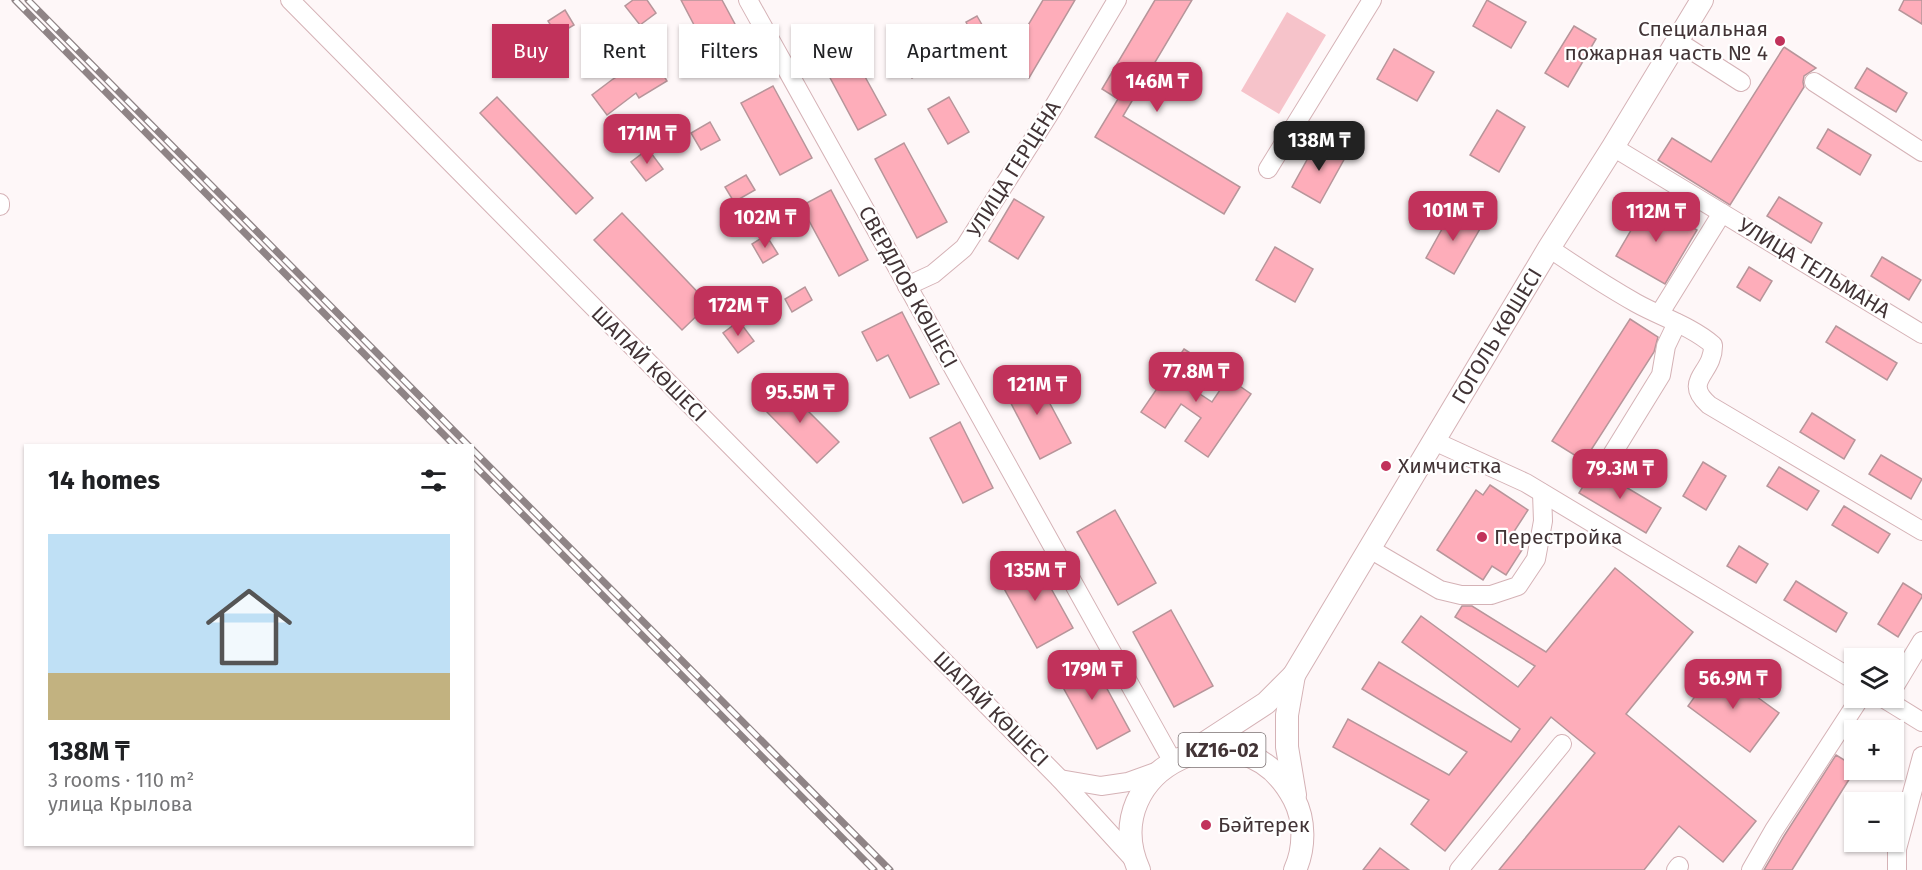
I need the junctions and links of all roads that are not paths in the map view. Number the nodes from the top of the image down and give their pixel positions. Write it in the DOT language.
graph roads {
  1 [pos="748,0"];
  2 [pos="1117,0"];
  3 [pos="1372,0"];
  4 [pos="1702,0"];
  5 [pos="298,2"];
  6 [pos="1677,41"];
  7 [pos="1741,82"];
  8 [pos="1814,82"];
  9 [pos="1613,147"];
  10 [pos="1922,152"];
  11 [pos="1268,169"];
  12 [pos="1722,213"];
  13 [pos="1549,248"];
  14 [pos="907,286"];
  15 [pos="1660,313"];
  16 [pos="1677,323"];
  17 [pos="1922,334"];
  18 [pos="1434,441"];
  19 [pos="1608,461"];
  20 [pos="1542,493"];
  21 [pos="1922,531"];
  22 [pos="1370,549"];
  23 [pos="1922,641"];
  24 [pos="1904,670"];
  25 [pos="1844,674"];
  26 [pos="1294,675"];
  27 [pos="1853,708"];
  28 [pos="1904,708"];
  29 [pos="1922,722"];
  30 [pos="1562,744"];
  31 [pos="1922,756"];
  32 [pos="1174,762"];
  33 [pos="1060,779"];
  34 [pos="1296,804"];
  35 [pos="1137,865"];
  36 [pos="1296,869"];
  37 [pos="1459,870"];
  38 [pos="1752,870"];
  39 [pos="1897,870"];
  1 -- 14 [label="street, СВЕРДЛОВ КӨШЕСІ"];
  2 -- 14 [label="street, УЛИЦА ГЕРЦЕНА"];
  3 -- 11 [label="street"];
  4 -- 6 [label="main road, ГОГОЛЬ КӨШЕСІ"];
  5 -- 33 [label="street, ШАПАЙ КӨШЕСІ"];
  6 -- 7 [label="street"];
  6 -- 9 [label="main road, ГОГОЛЬ КӨШЕСІ"];
  8 -- 10 [label="street"];
  9 -- 12 [label="street, УЛИЦА ТЕЛЬМАНА"];
  9 -- 13 [label="main road, ГОГОЛЬ КӨШЕСІ"];
  12 -- 15 [label="street"];
  12 -- 17 [label="street, УЛИЦА ТЕЛЬМАНА"];
  13 -- 15 [label="street"];
  13 -- 18 [label="main road, ГОГОЛЬ КӨШЕСІ"];
  14 -- 32 [label="street, СВЕРДЛОВ КӨШЕСІ"];
  15 -- 16 [label="street"];
  16 -- 19 [label="street"];
  16 -- 21 [label="street"];
  18 -- 20 [label="street"];
  18 -- 22 [label="main road, ГОГОЛЬ КӨШЕСІ"];
  20 -- 22 [label="street"];
  20 -- 25 [label="street"];
  22 -- 26 [label="main road, ГОГОЛЬ КӨШЕСІ"];
  23 -- 24 [label="street"];
  26 -- 32 [label="main road"];
  26 -- 34 [label="main road"];
  27 -- 38 [label="street"];
  28 -- 29 [label="street"];
  30 -- 37 [label="street"];
  31 -- 39 [label="street"];
  32 -- 33 [label="street"];
  32 -- 34 [label="main road, KZ16-02"];
  32 -- 35 [label="main road, KZ16-02"];
  33 -- 35 [label="street, ШАПАЙ КӨШЕСІ"];
  34 -- 36 [label="main road, KZ16-02"];
}
